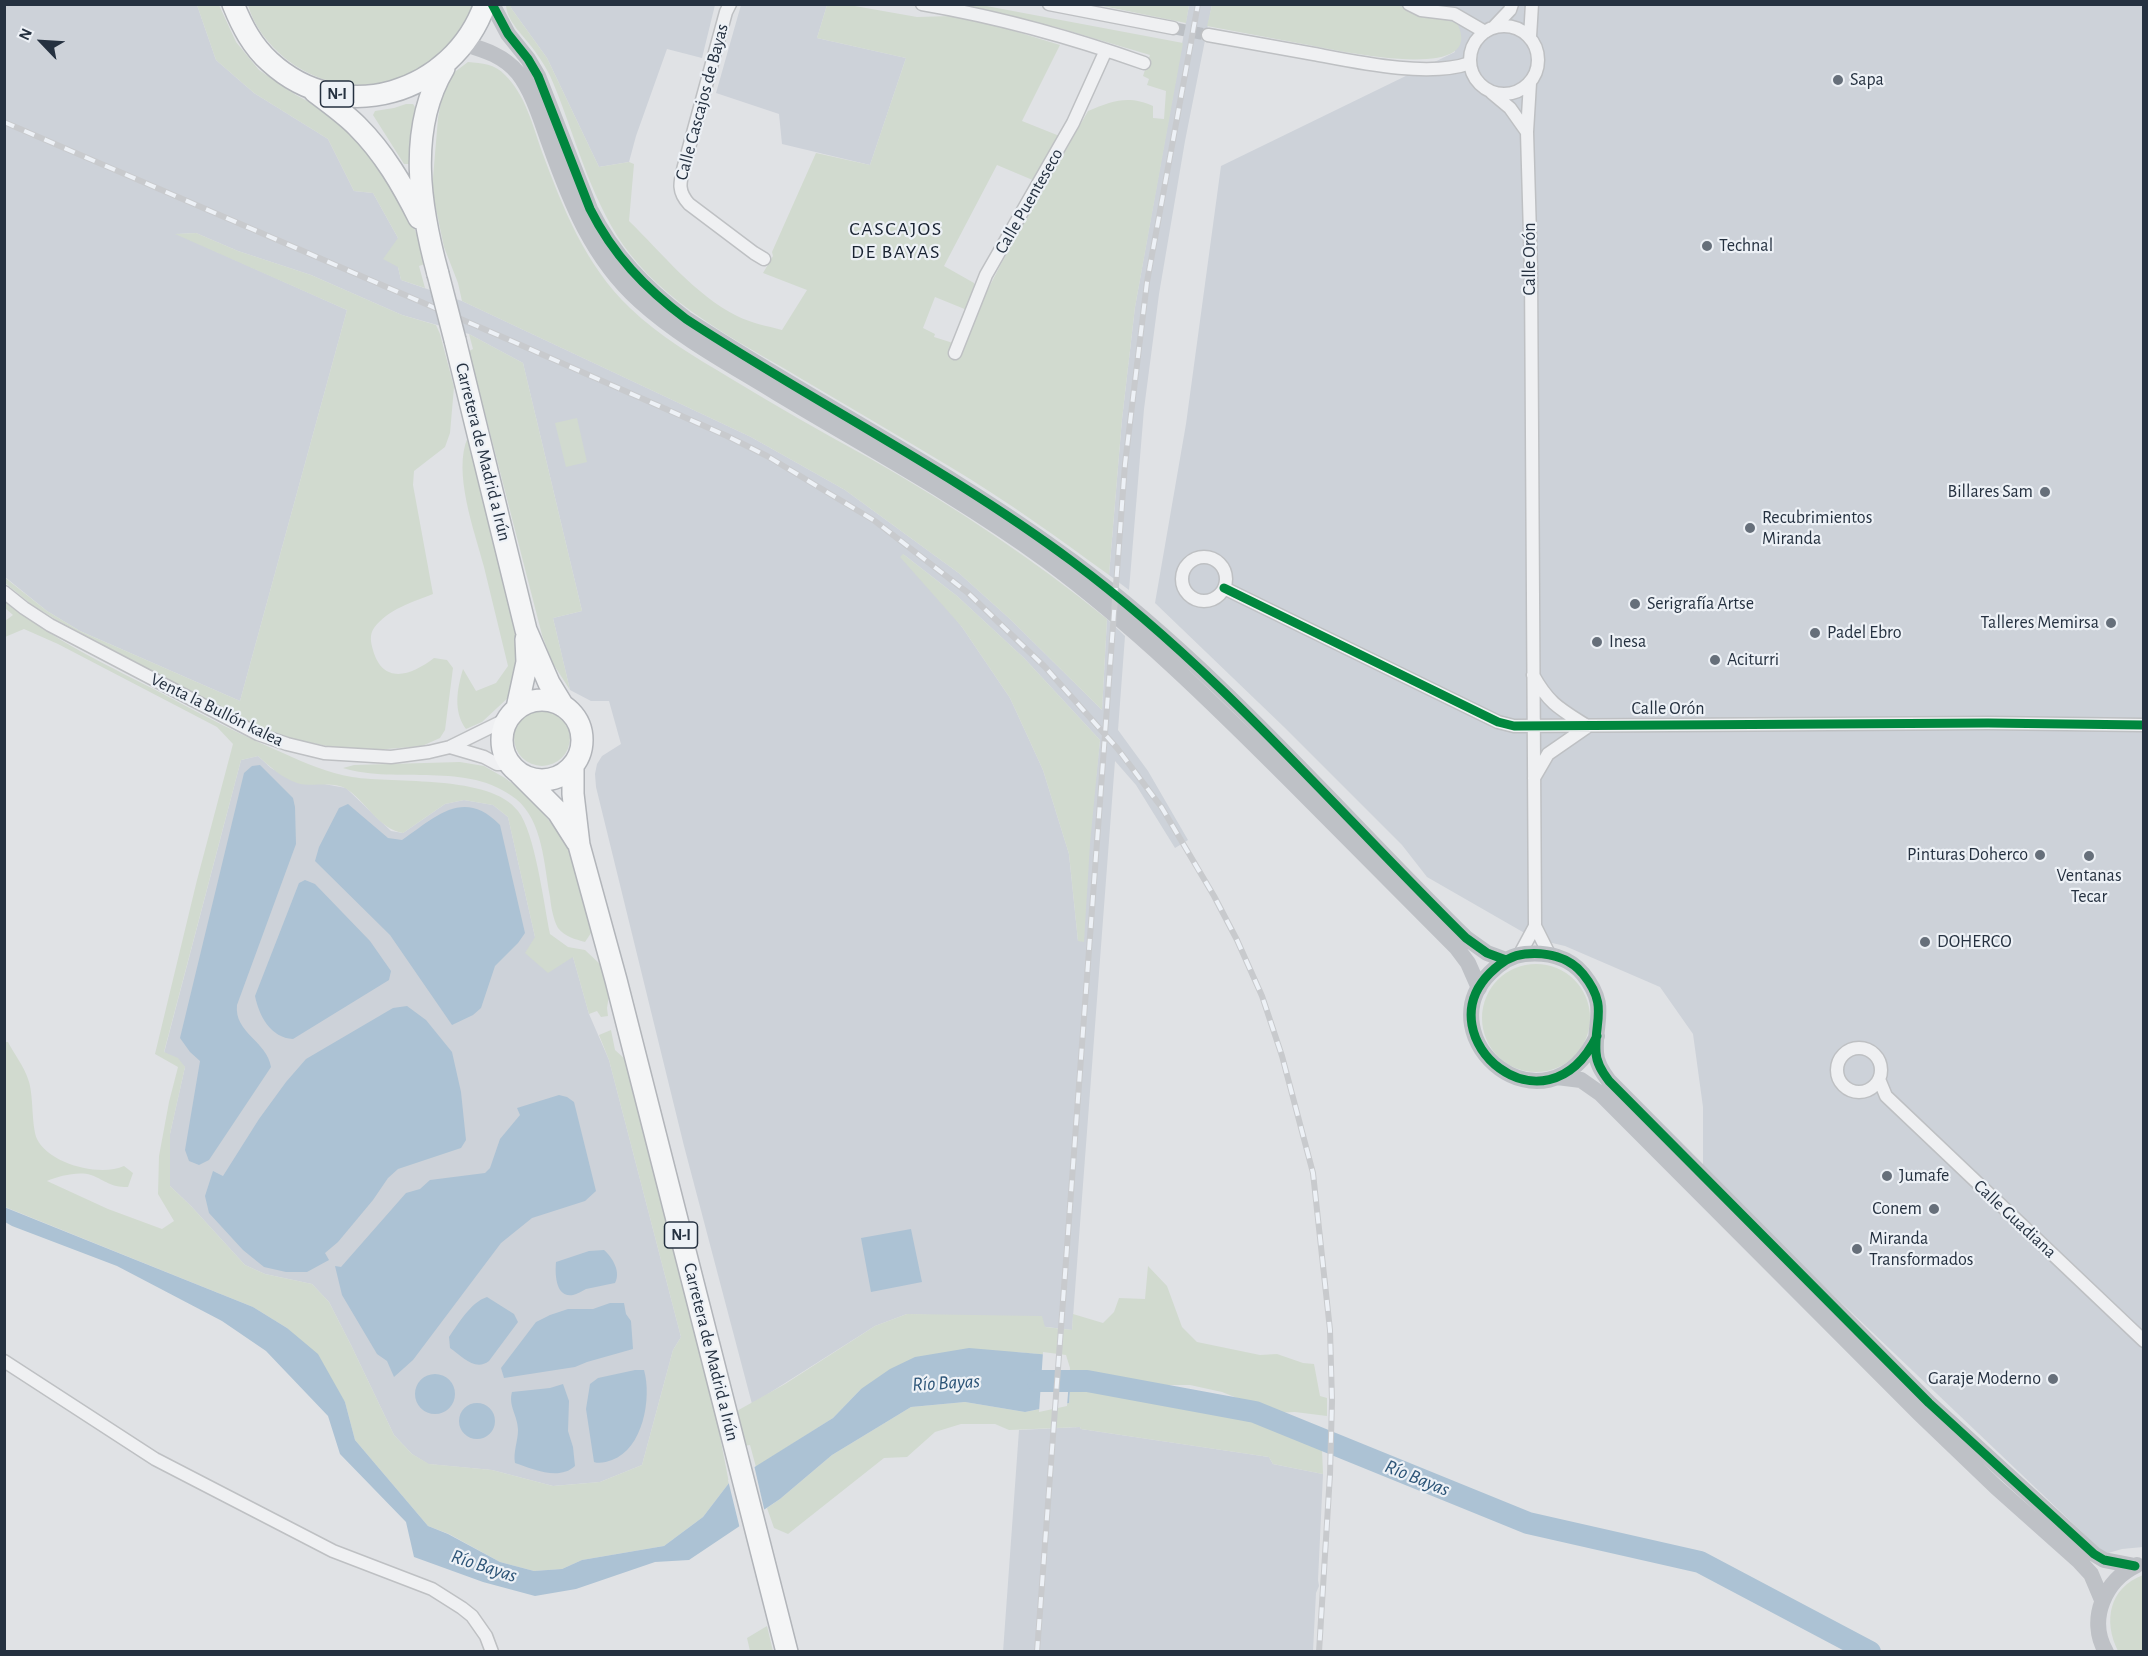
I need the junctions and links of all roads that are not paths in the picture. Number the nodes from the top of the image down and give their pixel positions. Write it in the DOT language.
graph roads {
  1 [pos="233,4"];
  2 [pos="485,4"];
  3 [pos="492,4"];
  4 [pos="922,4"];
  5 [pos="1048,4"];
  6 [pos="1410,4"];
  7 [pos="1512,4"];
  8 [pos="1532,4"];
  9 [pos="727,7"];
  10 [pos="1173,28"];
  11 [pos="1489,30"];
  12 [pos="1208,35"];
  13 [pos="1530,36"];
  14 [pos="465,44"];
  15 [pos="1106,50"];
  16 [pos="1144,63"];
  17 [pos="1470,63"];
  18 [pos="446,64"];
  19 [pos="1530,83"];
  20 [pos="309,87"];
  21 [pos="1490,92"];
  22 [pos="1527,132"];
  23 [pos="427,234"];
  24 [pos="764,259"];
  25 [pos="955,353"];
  26 [pos="1224,588"];
  27 [pos="4,592"];
  28 [pos="526,630"];
  29 [pos="1533,673"];
  30 [pos="563,706"];
  31 [pos="513,713"];
  32 [pos="2144,725"];
  33 [pos="1588,726"];
  34 [pos="1533,727"];
  35 [pos="450,747"];
  36 [pos="573,765"];
  37 [pos="514,767"];
  38 [pos="1533,779"];
  39 [pos="579,844"];
  40 [pos="1535,926"];
  41 [pos="1549,954"];
  42 [pos="1513,957"];
  43 [pos="1479,988"];
  44 [pos="1597,1036"];
  45 [pos="1556,1077"];
  46 [pos="1879,1079"];
  47 [pos="1867,1091"];
  48 [pos="1886,1096"];
  49 [pos="2144,1341"];
  50 [pos="4,1361"];
  51 [pos="2139,1564"];
  52 [pos="2102,1600"];
  53 [pos="492,1652"];
  54 [pos="787,1652"];
  55 [pos="2106,1652"];
  1 -- 20 [label="highway, N-I"];
  2 -- 14 [label="highway, N-I"];
  3 -- 42 [label="street"];
  4 -- 15 [label="street"];
  5 -- 10 [label="street"];
  6 -- 11 [label="street"];
  7 -- 11 [label="street"];
  8 -- 13 [label="street"];
  9 -- 24 [label="street, Calle Cascajos de Bayas"];
  11 -- 13 [label="street"];
  11 -- 17 [label="street"];
  12 -- 17 [label="street"];
  13 -- 19 [label="street"];
  14 -- 18 [label="highway, N-I"];
  14 -- 43 [label="street"];
  15 -- 16 [label="street"];
  15 -- 25 [label="street, Calle Puenteseco"];
  17 -- 21 [label="street"];
  18 -- 20 [label="highway, N-I"];
  18 -- 23 [label="highway, N-I"];
  19 -- 21 [label="street"];
  19 -- 22 [label="street, Calle Orón"];
  20 -- 23 [label="highway, N-I"];
  21 -- 22 [label="street"];
  22 -- 29 [label="street, Calle Orón"];
  23 -- 28 [label="highway, Carretera de Madrid a Irún / N-I, bridge"];
  26 -- 34 [label="street, Calle Orón"];
  27 -- 35 [label="street, Venta la Bullón kalea"];
  28 -- 30 [label="highway, N-I"];
  28 -- 31 [label="highway, N-I"];
  29 -- 33 [label="street, Calle Orón"];
  29 -- 34 [label="street, Calle Orón"];
  30 -- 31 [label="highway"];
  30 -- 36 [label="highway"];
  31 -- 35 [label="street"];
  31 -- 37 [label="highway"];
  32 -- 33 [label="street, Calle Orón"];
  33 -- 34 [label="street, Calle Orón"];
  33 -- 38 [label="street"];
  34 -- 38 [label="street, Calle Orón"];
  35 -- 37 [label="street"];
  36 -- 37 [label="highway"];
  36 -- 39 [label="highway, N-I"];
  37 -- 39 [label="highway, N-I"];
  38 -- 40 [label="street, Calle Orón"];
  39 -- 54 [label="highway, Carretera de Madrid a Irún / N-I"];
  40 -- 41 [label="street, Calle Orón"];
  40 -- 42 [label="street, Calle Orón"];
  41 -- 42 [label="street"];
  41 -- 44 [label="street"];
  42 -- 43 [label="street"];
  43 -- 45 [label="street"];
  44 -- 45 [label="street"];
  44 -- 51 [label="street"];
  45 -- 52 [label="street"];
  46 -- 47 [label="street"];
  46 -- 47 [label="street"];
  46 -- 48 [label="street, Calle Guadiana"];
  47 -- 48 [label="street, Calle Guadiana"];
  48 -- 49 [label="street, Calle Guadiana"];
  50 -- 53 [label="street"];
  51 -- 52 [label="street"];
  52 -- 55 [label="street"];
}
